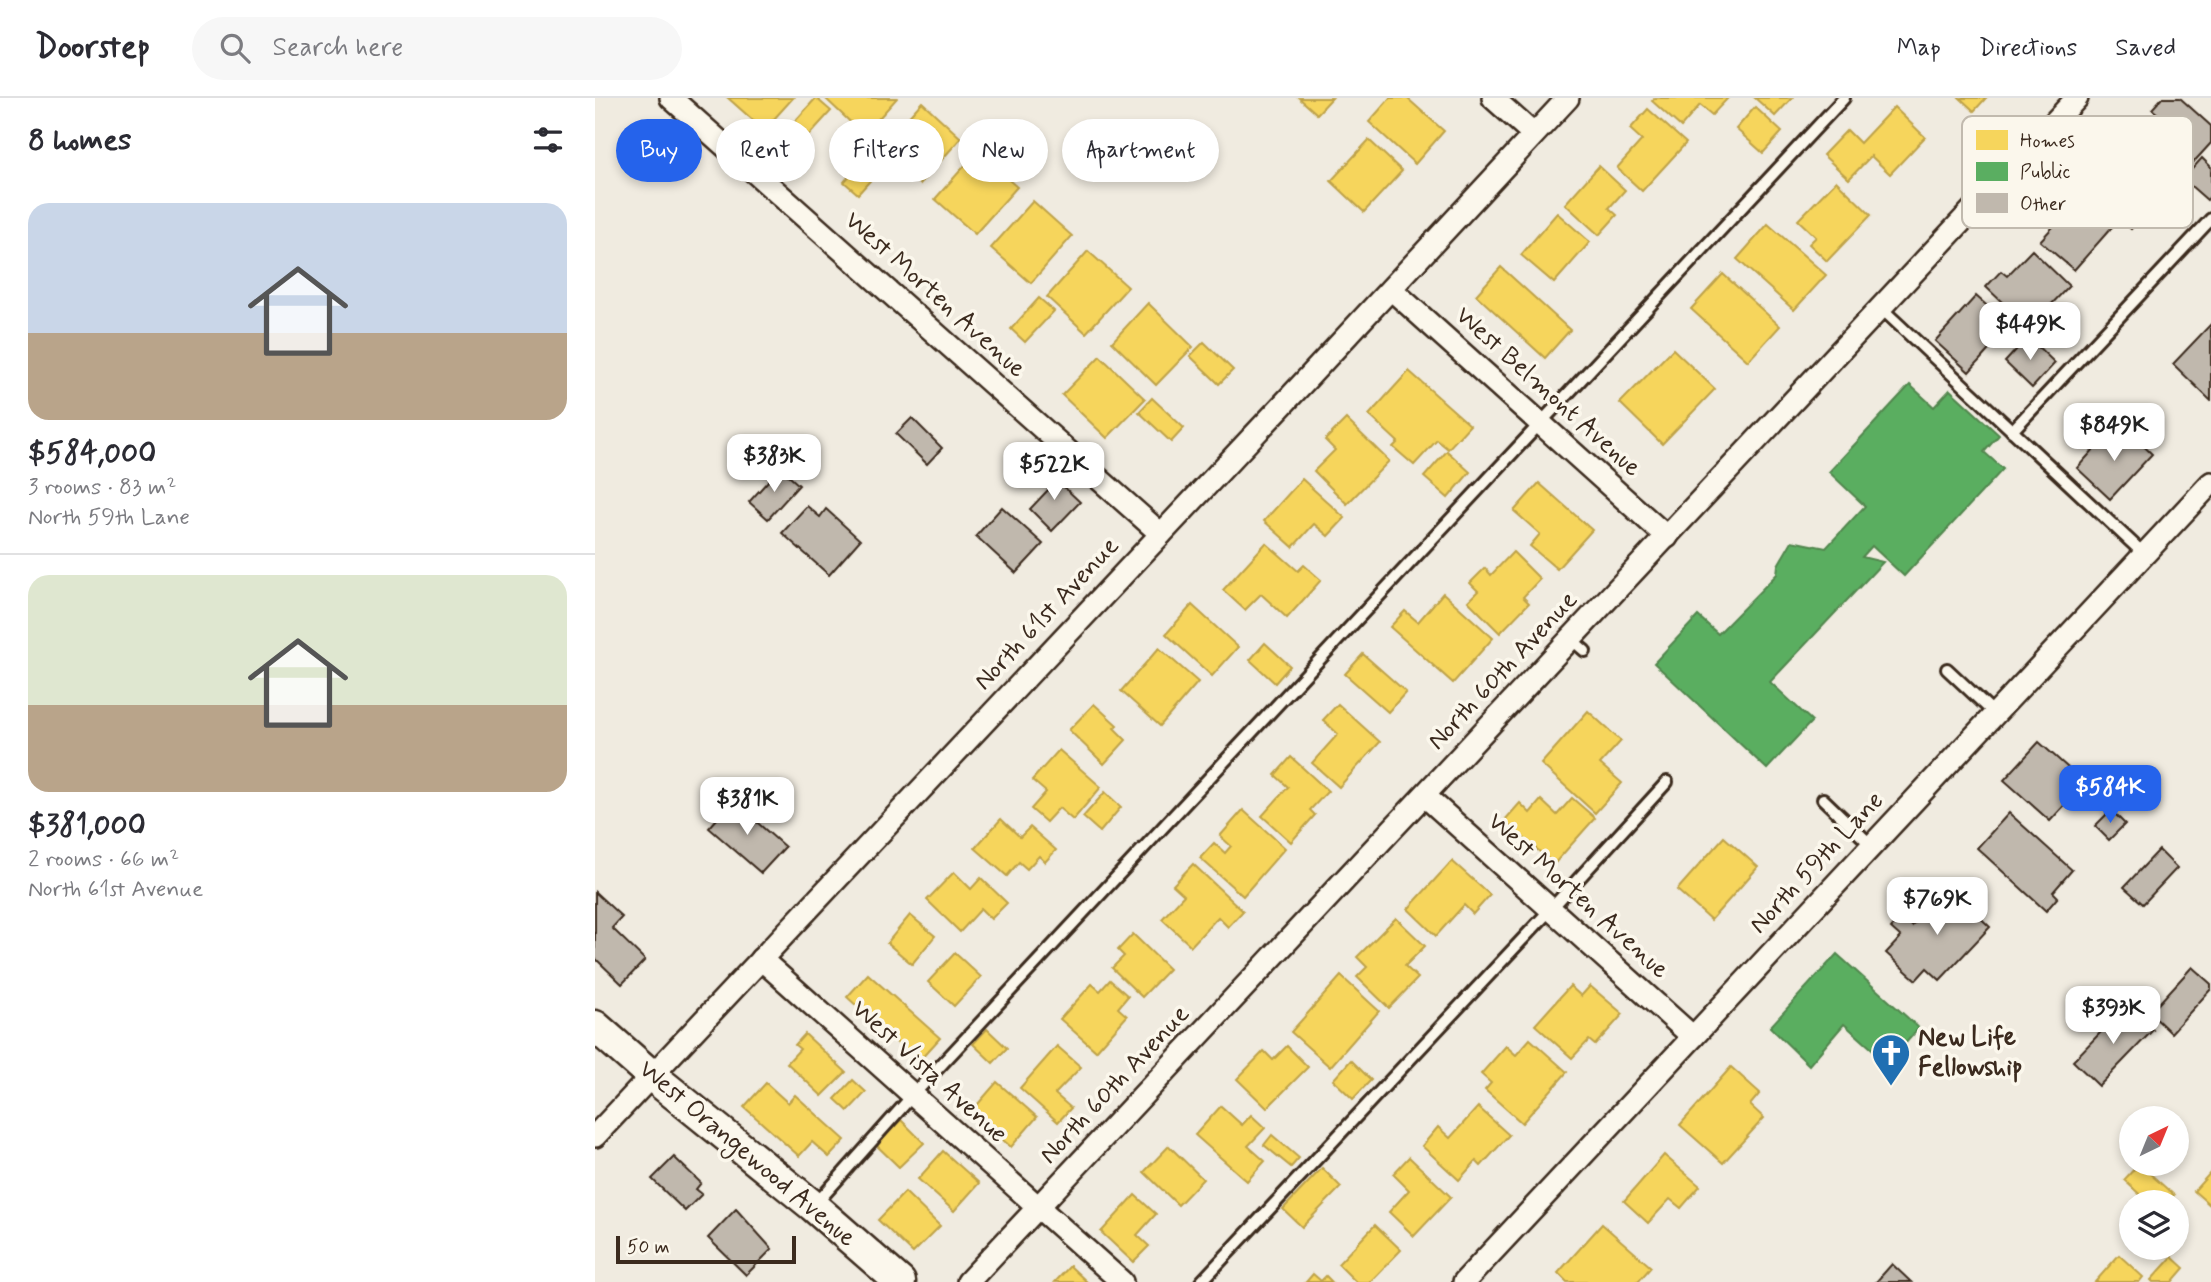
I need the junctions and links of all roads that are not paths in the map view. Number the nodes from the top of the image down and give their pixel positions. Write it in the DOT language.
graph roads {
  1 [pos="671,98"];
  2 [pos="1493,98"];
  3 [pos="1568,98"];
  4 [pos="1844,98"];
  5 [pos="2077,98"];
  6 [pos="2060,116"];
  7 [pos="1533,134"];
  8 [pos="2211,219"];
  9 [pos="1962,221"];
  10 [pos="1391,289"];
  11 [pos="1881,308"];
  12 [pos="1539,422"];
  13 [pos="2013,431"];
  14 [pos="2211,483"];
  15 [pos="1161,534"];
  16 [pos="1667,537"];
  17 [pos="2144,554"];
  18 [pos="1947,669"];
  19 [pos="1995,714"];
  20 [pos="1667,782"];
  21 [pos="1425,796"];
  22 [pos="1823,799"];
  23 [pos="1871,846"];
  24 [pos="1550,910"];
  25 [pos="761,959"];
  26 [pos="595,1026"];
  27 [pos="1693,1037"];
  28 [pos="652,1076"];
  29 [pos="913,1095"];
  30 [pos="595,1136"];
  31 [pos="813,1206"];
  32 [pos="1038,1209"];
  33 [pos="899,1282"];
  34 [pos="968,1282"];
  35 [pos="1122,1282"];
  36 [pos="1201,1282"];
  37 [pos="1464,1282"];
  1 -- 15 [label="street, West Morten Avenue"];
  2 -- 7 [label="street"];
  3 -- 7 [label="street, North 61st Avenue"];
  4 -- 12 [label="lane"];
  5 -- 6 [label="street, North 60th Avenue"];
  7 -- 10 [label="street, North 61st Avenue"];
  8 -- 13 [label="lane"];
  9 -- 11 [label="street, North 60th Avenue"];
  10 -- 12 [label="street, West Belmont Avenue"];
  10 -- 15 [label="street, North 61st Avenue"];
  11 -- 13 [label="lane"];
  11 -- 16 [label="street, North 60th Avenue"];
  12 -- 16 [label="street, West Belmont Avenue"];
  12 -- 29 [label="lane"];
  13 -- 17 [label="lane"];
  14 -- 17 [label="street, North 59th Lane"];
  15 -- 25 [label="street, North 61st Avenue"];
  16 -- 21 [label="street, North 60th Avenue"];
  17 -- 19 [label="street, North 59th Lane"];
  18 -- 19 [label="lane"];
  19 -- 23 [label="street, North 59th Lane"];
  20 -- 24 [label="lane"];
  21 -- 24 [label="street, West Morten Avenue"];
  21 -- 32 [label="street, North 60th Avenue"];
  22 -- 23 [label="lane"];
  23 -- 27 [label="street, North 59th Lane"];
  24 -- 27 [label="street, West Morten Avenue"];
  24 -- 36 [label="lane"];
  25 -- 28 [label="street, North 61st Avenue"];
  25 -- 29 [label="street, West Vista Avenue"];
  26 -- 28 [label="street, West Orangewood Avenue"];
  27 -- 37 [label="street, North 59th Lane"];
  28 -- 30 [label="street, North 61st Avenue"];
  28 -- 31 [label="street, West Orangewood Avenue"];
  29 -- 31 [label="lane"];
  29 -- 32 [label="street, West Vista Avenue"];
  31 -- 33 [label="street, West Orangewood Avenue"];
  32 -- 34 [label="street, North 60th Avenue"];
  32 -- 35 [label="street, West Vista Avenue"];
}
